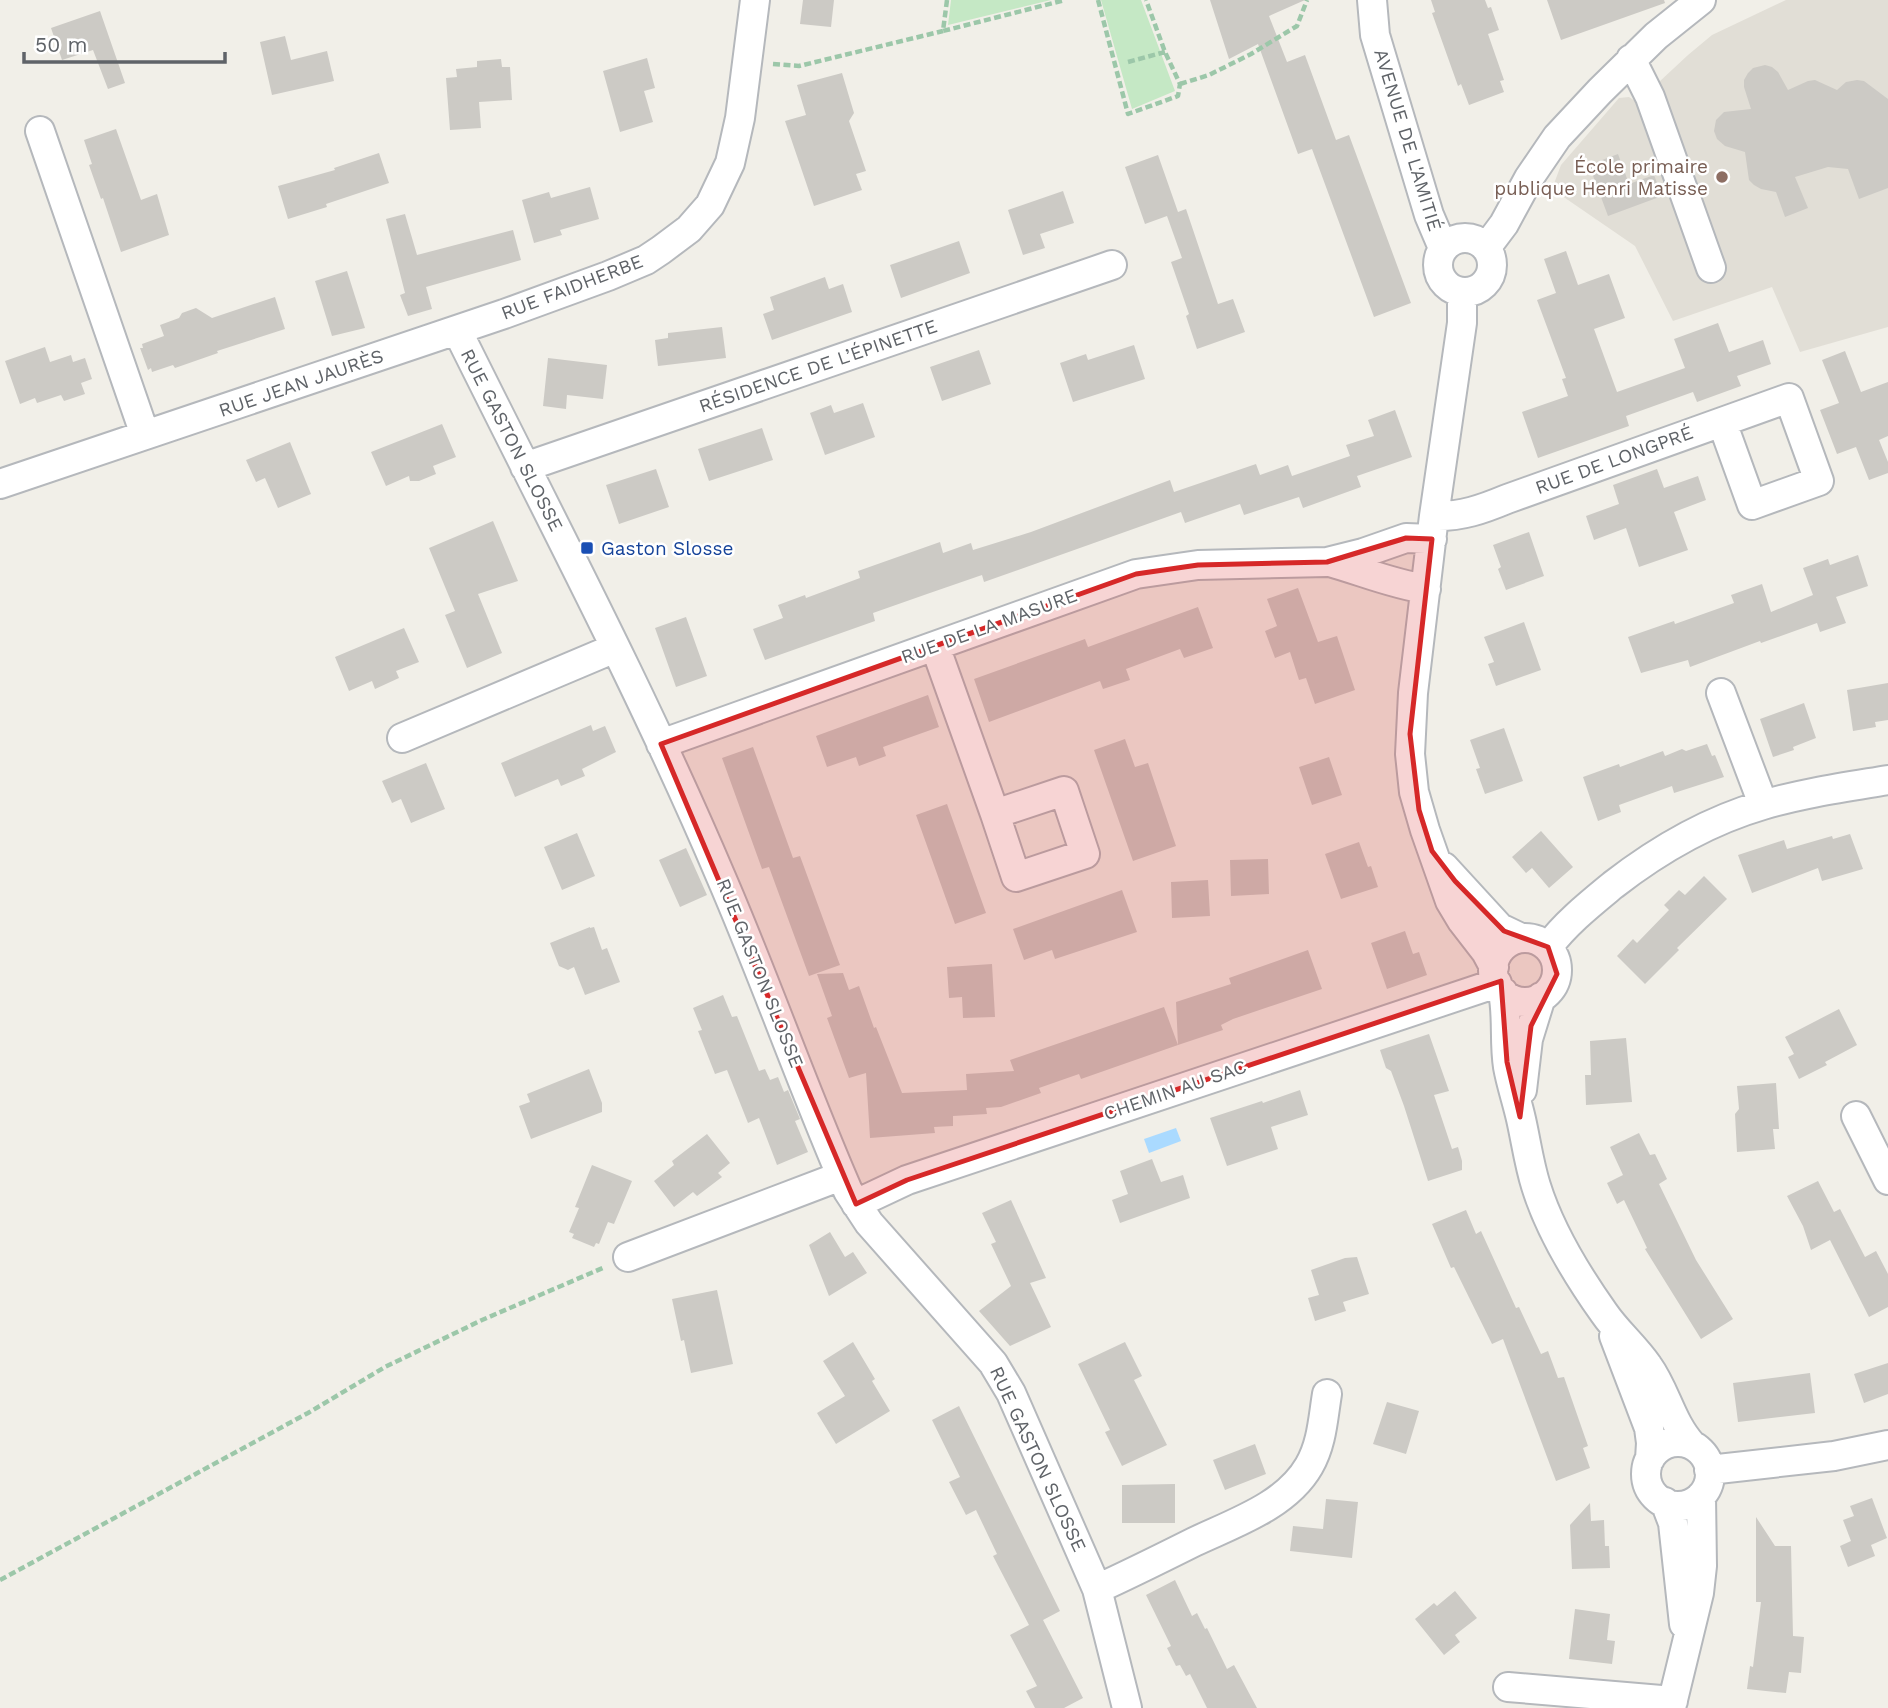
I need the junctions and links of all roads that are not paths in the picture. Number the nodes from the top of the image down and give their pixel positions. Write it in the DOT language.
graph roads {
  1 [pos="755,0"];
  2 [pos="1372,0"];
  3 [pos="1701,0"];
  4 [pos="1631,59"];
  5 [pos="40,131"];
  6 [pos="1443,248"];
  7 [pos="1486,248"];
  8 [pos="1112,265"];
  9 [pos="1711,268"];
  10 [pos="1462,292"];
  11 [pos="457,330"];
  12 [pos="1722,422"];
  13 [pos="145,435"];
  14 [pos="525,467"];
  15 [pos="0,484"];
  16 [pos="1435,516"];
  17 [pos="1327,562"];
  18 [pos="1426,589"];
  19 [pos="934,646"];
  20 [pos="615,648"];
  21 [pos="1721,693"];
  22 [pos="402,738"];
  23 [pos="661,744"];
  24 [pos="1888,780"];
  25 [pos="1763,804"];
  26 [pos="995,814"];
  27 [pos="1432,851"];
  28 [pos="1521,938"];
  29 [pos="1548,947"];
  30 [pos="1498,981"];
  31 [pos="1541,997"];
  32 [pos="1856,1116"];
  33 [pos="1521,1117"];
  34 [pos="841,1176"];
  35 [pos="1888,1180"];
  36 [pos="856,1204"];
  37 [pos="628,1257"];
  38 [pos="1604,1315"];
  39 [pos="1327,1394"];
  40 [pos="1692,1445"];
  41 [pos="1888,1445"];
  42 [pos="1650,1459"];
  43 [pos="1705,1483"];
  44 [pos="1665,1503"];
  45 [pos="1097,1589"];
  46 [pos="1684,1654"];
  47 [pos="1508,1687"];
  48 [pos="1672,1704"];
  49 [pos="1127,1708"];
  1 -- 11 [label="street, RUE FAIDHERBE"];
  2 -- 6 [label="street, AVENUE DE L'AMITIÉ"];
  3 -- 4 [label="street"];
  4 -- 7 [label="street"];
  4 -- 9 [label="street"];
  5 -- 13 [label="street"];
  6 -- 7 [label="street"];
  6 -- 10 [label="street, AVENUE DE L'AMITIÉ"];
  7 -- 10 [label="street"];
  8 -- 14 [label="street, RÉSIDENCE DE L’ÉPINETTE"];
  10 -- 16 [label="street"];
  11 -- 13 [label="street, RUE JEAN JAURÈS"];
  11 -- 14 [label="street, RUE GASTON SLOSSE"];
  12 -- 16 [label="street, RUE DE LONGPRÉ"];
  13 -- 15 [label="street, RUE JEAN JAURÈS"];
  14 -- 20 [label="street, RUE GASTON SLOSSE"];
  16 -- 17 [label="street, RUE DE LA MASURE"];
  16 -- 18 [label="street"];
  17 -- 18 [label="street, RUE DE LA MASURE"];
  17 -- 19 [label="street, RUE DE LA MASURE"];
  18 -- 27 [label="street"];
  19 -- 23 [label="street, RUE DE LA MASURE"];
  19 -- 26 [label="street"];
  20 -- 22 [label="street"];
  20 -- 23 [label="street, RUE GASTON SLOSSE"];
  21 -- 25 [label="street"];
  23 -- 34 [label="street, RUE GASTON SLOSSE"];
  24 -- 25 [label="street"];
  25 -- 29 [label="street"];
  27 -- 28 [label="street"];
  27 -- 30 [label="street"];
  28 -- 29 [label="street"];
  28 -- 30 [label="street"];
  29 -- 31 [label="street"];
  30 -- 31 [label="street"];
  30 -- 33 [label="street"];
  30 -- 36 [label="street, CHEMIN AU SAC"];
  31 -- 33 [label="street"];
  32 -- 35 [label="street"];
  33 -- 38 [label="street"];
  34 -- 36 [label="street, RUE GASTON SLOSSE"];
  34 -- 37 [label="street"];
  36 -- 45 [label="street, RUE GASTON SLOSSE"];
  38 -- 40 [label="street"];
  38 -- 42 [label="street"];
  39 -- 45 [label="street"];
  40 -- 42 [label="street"];
  40 -- 43 [label="street"];
  41 -- 43 [label="street"];
  42 -- 44 [label="street"];
  43 -- 44 [label="street"];
  43 -- 46 [label="street"];
  44 -- 46 [label="street"];
  45 -- 49 [label="street, RUE GASTON SLOSSE"];
  46 -- 48 [label="street"];
  47 -- 48 [label="street"];
}
